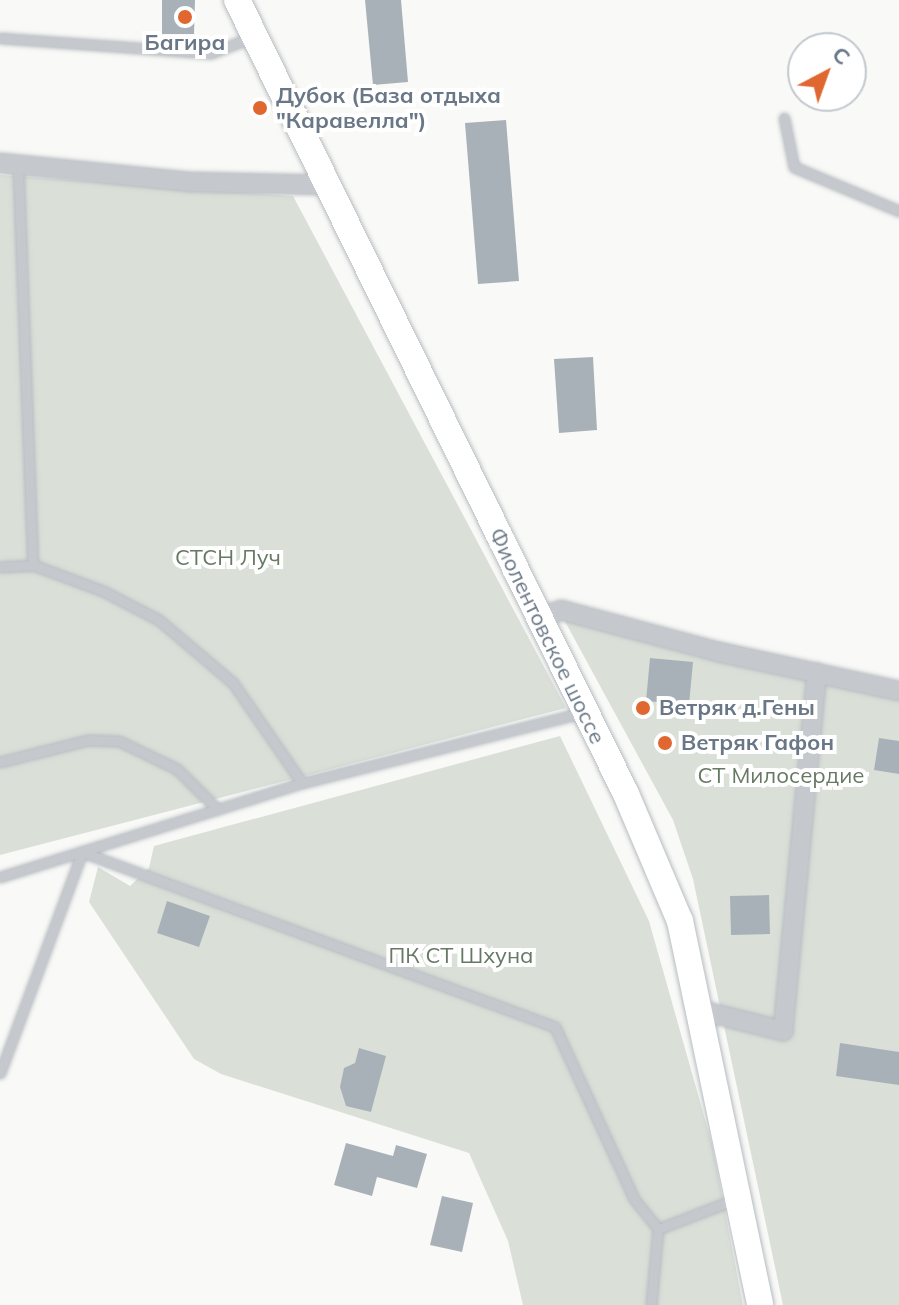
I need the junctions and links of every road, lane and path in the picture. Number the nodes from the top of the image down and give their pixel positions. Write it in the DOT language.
graph roads {
  1 [pos="237,0"];
  2 [pos="254,36"];
  3 [pos="0,38"];
  4 [pos="784,118"];
  5 [pos="9,164"];
  6 [pos="328,185"];
  7 [pos="899,211"];
  8 [pos="33,565"];
  9 [pos="0,567"];
  10 [pos="538,618"];
  11 [pos="817,673"];
  12 [pos="899,691"];
  13 [pos="584,712"];
  14 [pos="0,762"];
  15 [pos="302,783"];
  16 [pos="217,809"];
  17 [pos="82,852"];
  18 [pos="0,877"];
  19 [pos="699,1010"];
  20 [pos="0,1073"];
  21 [pos="740,1197"];
  22 [pos="658,1229"];
  23 [pos="651,1305"];
  24 [pos="760,1305"];
  1 -- 2 [label="main road, Фиолентовское шоссе"];
  2 -- 3 [label="lane"];
  2 -- 6 [label="main road, Фиолентовское шоссе"];
  4 -- 7 [label="lane"];
  5 -- 6 [label="street"];
  5 -- 8 [label="lane"];
  6 -- 10 [label="main road, Фиолентовское шоссе"];
  8 -- 9 [label="lane"];
  8 -- 15 [label="lane"];
  10 -- 11 [label="street"];
  10 -- 13 [label="main road, Фиолентовское шоссе"];
  11 -- 12 [label="street"];
  11 -- 19 [label="street"];
  13 -- 15 [label="lane"];
  13 -- 19 [label="main road, Фиолентовское шоссе"];
  14 -- 16 [label="lane"];
  15 -- 16 [label="lane"];
  16 -- 17 [label="lane"];
  17 -- 18 [label="lane"];
  17 -- 20 [label="lane"];
  17 -- 22 [label="lane"];
  19 -- 21 [label="main road, Фиолентовское шоссе"];
  21 -- 22 [label="lane"];
  21 -- 24 [label="main road, Фиолентовское шоссе"];
  22 -- 23 [label="lane"];
}
